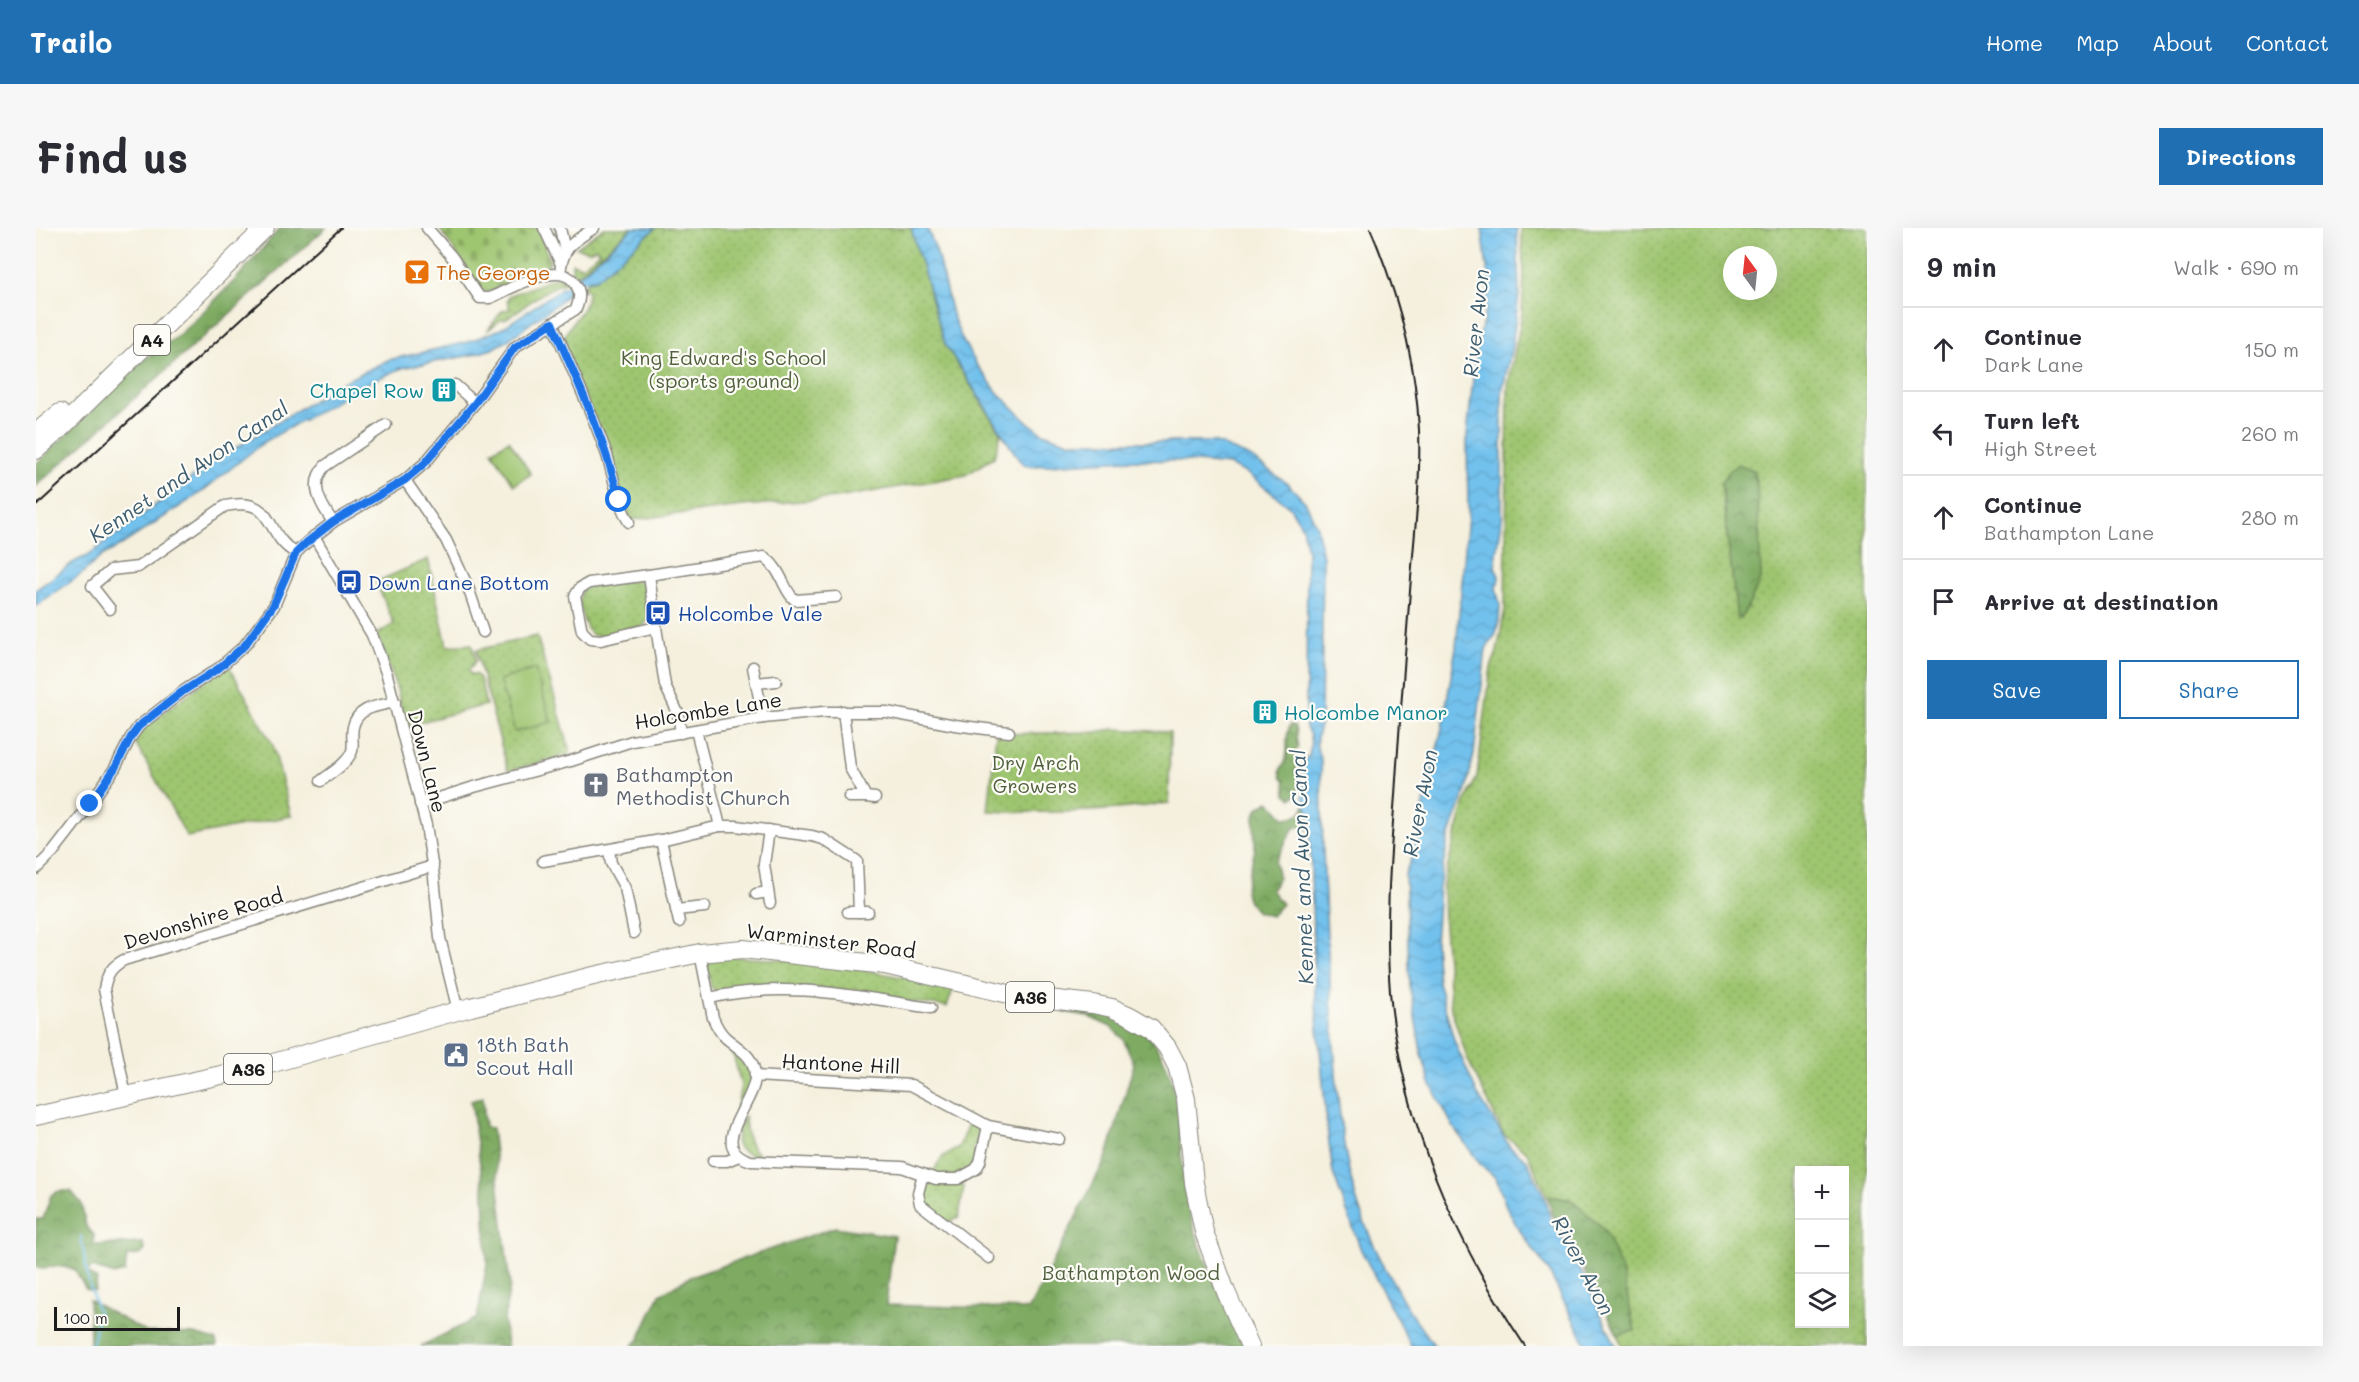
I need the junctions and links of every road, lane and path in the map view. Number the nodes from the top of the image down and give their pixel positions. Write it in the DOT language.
graph roads {
  1 [pos="248,228"];
  2 [pos="265,228"];
  3 [pos="427,228"];
  4 [pos="544,228"];
  5 [pos="560,228"];
  6 [pos="594,228"];
  7 [pos="565,251"];
  8 [pos="563,271"];
  9 [pos="552,323"];
  10 [pos="455,386"];
  11 [pos="475,403"];
  12 [pos="386,425"];
  13 [pos="36,433"];
  14 [pos="36,450"];
  15 [pos="405,480"];
  16 [pos="333,522"];
  17 [pos="629,522"];
  18 [pos="314,536"];
  19 [pos="296,553"];
  20 [pos="649,575"];
  21 [pos="836,597"];
  22 [pos="110,609"];
  23 [pos="656,627"];
  24 [pos="483,632"];
  25 [pos="753,668"];
  26 [pos="776,681"];
  27 [pos="756,683"];
  28 [pos="395,702"];
  29 [pos="843,711"];
  30 [pos="763,718"];
  31 [pos="696,730"];
  32 [pos="1009,732"];
  33 [pos="681,733"];
  34 [pos="321,781"];
  35 [pos="849,797"];
  36 [pos="420,804"];
  37 [pos="720,826"];
  38 [pos="769,830"];
  39 [pos="661,840"];
  40 [pos="609,850"];
  41 [pos="543,861"];
  42 [pos="433,866"];
  43 [pos="36,869"];
  44 [pos="756,894"];
  45 [pos="705,908"];
  46 [pos="676,910"];
  47 [pos="859,912"];
  48 [pos="679,922"];
  49 [pos="634,933"];
  50 [pos="700,952"];
  51 [pos="709,998"];
  52 [pos="931,1008"];
  53 [pos="458,1011"];
  54 [pos="755,1076"];
  55 [pos="126,1096"];
  56 [pos="36,1116"];
  57 [pos="987,1126"];
  58 [pos="1059,1139"];
  59 [pos="740,1156"];
  60 [pos="713,1161"];
  61 [pos="923,1174"];
  62 [pos="988,1258"];
  63 [pos="1250,1346"];
  1 -- 13 [label="highway, A4"];
  2 -- 14 [label="highway, A4"];
  3 -- 8 [label="street"];
  4 -- 8 [label="street"];
  5 -- 7 [label="street"];
  6 -- 7 [label="street"];
  7 -- 8 [label="street"];
  8 -- 9 [label="street"];
  9 -- 11 [label="street"];
  9 -- 17 [label="street"];
  10 -- 11 [label="street"];
  11 -- 15 [label="street"];
  12 -- 16 [label="street"];
  15 -- 16 [label="street"];
  15 -- 24 [label="street"];
  16 -- 18 [label="street"];
  18 -- 19 [label="street"];
  18 -- 28 [label="street, Down Lane"];
  19 -- 22 [label="street"];
  19 -- 43 [label="street"];
  20 -- 21 [label="street"];
  20 -- 23 [label="street"];
  20 -- 23 [label="street"];
  23 -- 33 [label="street"];
  25 -- 27 [label="street"];
  26 -- 27 [label="street"];
  27 -- 30 [label="street"];
  28 -- 34 [label="street"];
  28 -- 36 [label="street, Down Lane"];
  29 -- 30 [label="street, Holcombe Lane"];
  29 -- 32 [label="street, Holcombe Lane"];
  29 -- 35 [label="street"];
  30 -- 31 [label="street, Holcombe Lane"];
  31 -- 33 [label="street, Holcombe Lane"];
  31 -- 37 [label="street"];
  33 -- 36 [label="street, Holcombe Lane"];
  36 -- 42 [label="street, Down Lane"];
  37 -- 38 [label="street"];
  37 -- 39 [label="street"];
  38 -- 44 [label="street"];
  38 -- 47 [label="street"];
  39 -- 40 [label="street"];
  39 -- 46 [label="street"];
  40 -- 41 [label="street"];
  40 -- 49 [label="street"];
  42 -- 53 [label="street, Down Lane"];
  42 -- 55 [label="street, Devonshire Road"];
  45 -- 46 [label="street"];
  46 -- 48 [label="street"];
  50 -- 51 [label="street, Hantone Hill"];
  50 -- 53 [label="highway, Warminster Road / A36"];
  50 -- 63 [label="highway, Warminster Road / A36"];
  51 -- 52 [label="street"];
  51 -- 54 [label="street, Hantone Hill"];
  53 -- 55 [label="highway, Warminster Road / A36"];
  54 -- 57 [label="street, Hantone Hill"];
  54 -- 59 [label="street, Hantone Hill"];
  55 -- 56 [label="highway, Warminster Road / A36"];
  57 -- 58 [label="street, Hantone Hill"];
  57 -- 61 [label="street"];
  59 -- 60 [label="street"];
  59 -- 61 [label="street"];
  61 -- 62 [label="street"];
}
